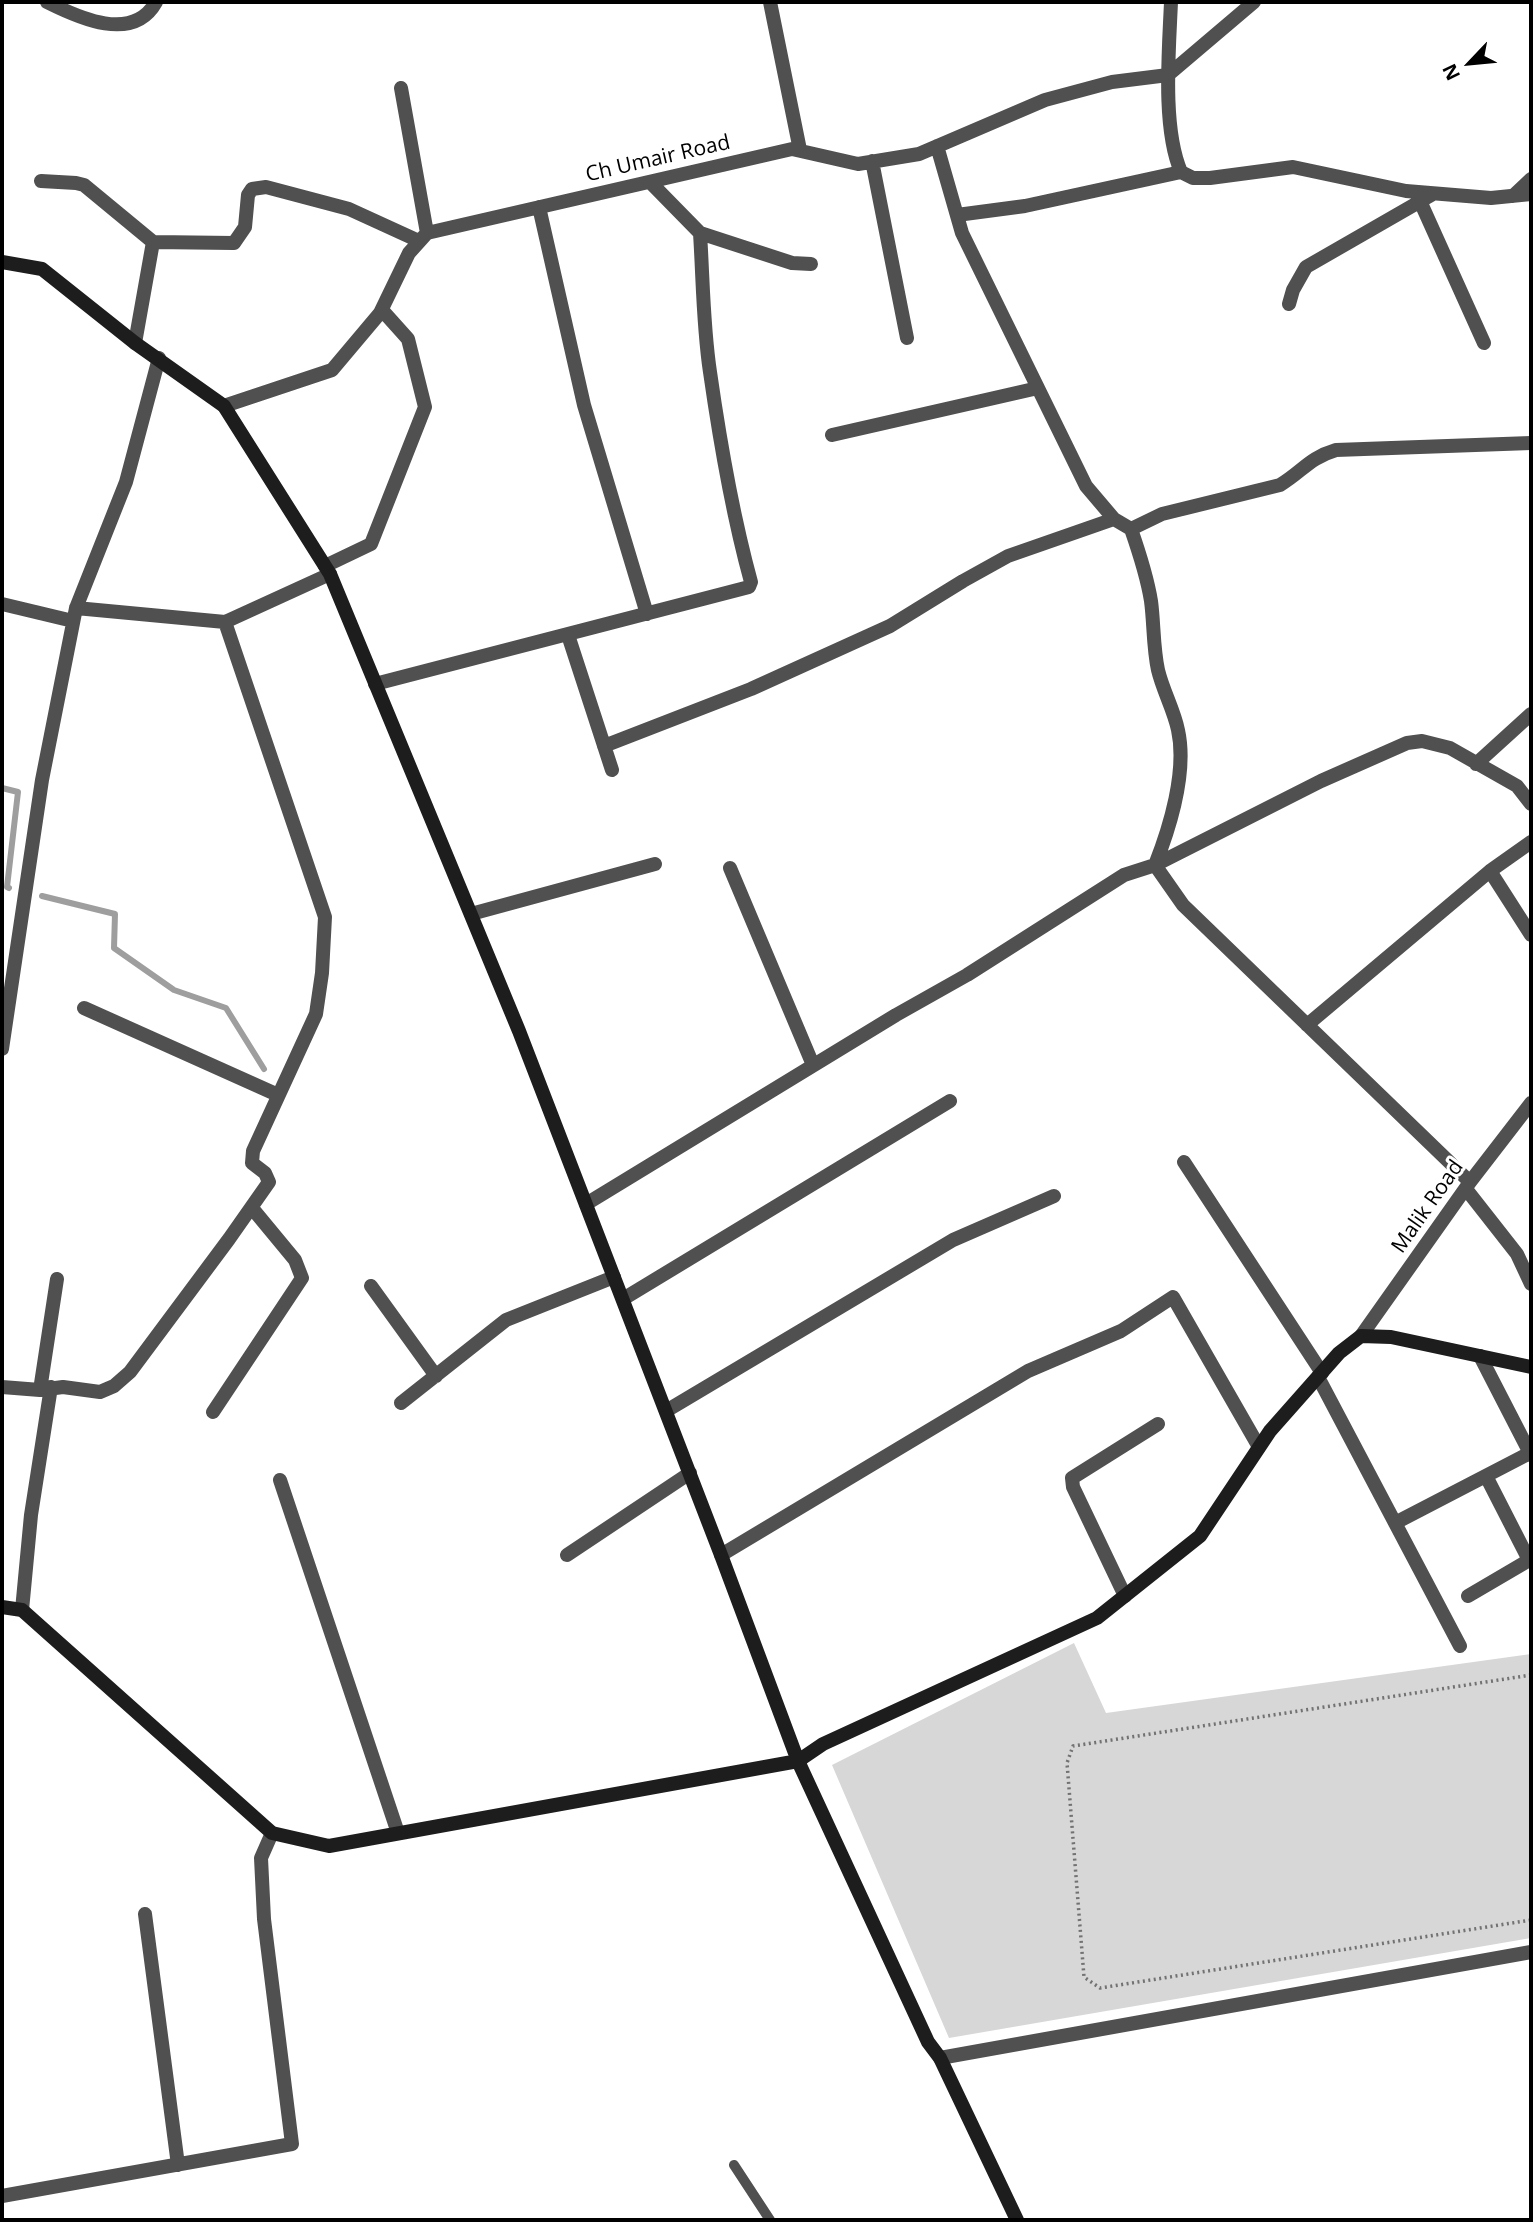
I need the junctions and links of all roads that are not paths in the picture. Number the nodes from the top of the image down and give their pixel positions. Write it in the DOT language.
graph roads {
  1 [pos="47,2"];
  2 [pos="156,2"];
  3 [pos="771,2"];
  4 [pos="1171,2"];
  5 [pos="1254,2"];
  6 [pos="1168,75"];
  7 [pos="401,88"];
  8 [pos="937,146"];
  9 [pos="800,150"];
  10 [pos="872,162"];
  11 [pos="1181,172"];
  12 [pos="1531,179"];
  13 [pos="41,181"];
  14 [pos="650,182"];
  15 [pos="1531,194"];
  16 [pos="1513,196"];
  17 [pos="1427,197"];
  18 [pos="539,207"];
  19 [pos="957,215"];
  20 [pos="699,233"];
  21 [pos="423,237"];
  22 [pos="153,242"];
  23 [pos="2,262"];
  24 [pos="811,264"];
  25 [pos="1289,304"];
  26 [pos="382,310"];
  27 [pos="907,338"];
  28 [pos="135,343"];
  29 [pos="1484,343"];
  30 [pos="159,358"];
  31 [pos="1038,388"];
  32 [pos="224,406"];
  33 [pos="832,435"];
  34 [pos="1531,443"];
  35 [pos="1114,519"];
  36 [pos="1131,529"];
  37 [pos="328,570"];
  38 [pos="2,604"];
  39 [pos="75,614"];
  40 [pos="647,614"];
  41 [pos="225,622"];
  42 [pos="568,635"];
  43 [pos="375,684"];
  44 [pos="1531,714"];
  45 [pos="604,746"];
  46 [pos="1476,764"];
  47 [pos="612,770"];
  48 [pos="1531,804"];
  49 [pos="1531,842"];
  50 [pos="655,864"];
  51 [pos="1154,865"];
  52 [pos="730,868"];
  53 [pos="1490,871"];
  54 [pos="471,914"];
  55 [pos="1531,935"];
  56 [pos="84,1008"];
  57 [pos="1307,1025"];
  58 [pos="2,1049"];
  59 [pos="813,1065"];
  60 [pos="278,1095"];
  61 [pos="950,1101"];
  62 [pos="1531,1103"];
  63 [pos="1184,1162"];
  64 [pos="1468,1185"];
  65 [pos="1054,1196"];
  66 [pos="586,1204"];
  67 [pos="252,1208"];
  68 [pos="614,1277"];
  69 [pos="57,1279"];
  70 [pos="1531,1284"];
  71 [pos="371,1286"];
  72 [pos="623,1299"];
  73 [pos="1361,1336"];
  74 [pos="1480,1356"];
  75 [pos="1531,1367"];
  76 [pos="1320,1375"];
  77 [pos="436,1376"];
  78 [pos="2,1387"];
  79 [pos="45,1388"];
  80 [pos="401,1403"];
  81 [pos="666,1410"];
  82 [pos="213,1412"];
  83 [pos="1158,1424"];
  84 [pos="1259,1447"];
  85 [pos="1531,1454"];
  86 [pos="690,1473"];
  87 [pos="1486,1476"];
  88 [pos="280,1480"];
  89 [pos="1395,1523"];
  90 [pos="567,1555"];
  91 [pos="722,1555"];
  92 [pos="1530,1560"];
  93 [pos="1125,1596"];
  94 [pos="1468,1596"];
  95 [pos="2,1607"];
  96 [pos="22,1610"];
  97 [pos="1460,1646"];
  98 [pos="798,1761"];
  99 [pos="272,1833"];
  100 [pos="397,1833"];
  101 [pos="145,1914"];
  102 [pos="1531,1952"];
  103 [pos="940,2058"];
  104 [pos="178,2165"];
  105 [pos="734,2165"];
  106 [pos="2,2196"];
  107 [pos="770,2220"];
  108 [pos="1017,2220"];
  1 -- 2 [label="street"];
  3 -- 9 [label="street"];
  4 -- 6 [label="street"];
  5 -- 6 [label="street"];
  6 -- 8 [label="street, Ch Umair Road"];
  6 -- 11 [label="street"];
  7 -- 21 [label="street"];
  8 -- 10 [label="street, Ch Umair Road"];
  8 -- 19 [label="street"];
  9 -- 10 [label="street, Ch Umair Road"];
  9 -- 14 [label="street, Ch Umair Road"];
  10 -- 27 [label="street"];
  11 -- 17 [label="street"];
  11 -- 19 [label="street"];
  12 -- 16 [label="street"];
  13 -- 22 [label="street"];
  14 -- 18 [label="street, Ch Umair Road"];
  14 -- 20 [label="street"];
  15 -- 16 [label="street"];
  16 -- 17 [label="street"];
  17 -- 25 [label="street"];
  17 -- 29 [label="street"];
  18 -- 21 [label="street, Ch Umair Road"];
  18 -- 40 [label="street"];
  19 -- 31 [label="street"];
  20 -- 24 [label="street"];
  20 -- 40 [label="street"];
  21 -- 22 [label="street"];
  21 -- 26 [label="street"];
  22 -- 28 [label="street"];
  23 -- 28 [label="street"];
  26 -- 32 [label="street"];
  26 -- 37 [label="street"];
  28 -- 30 [label="street"];
  30 -- 32 [label="street"];
  30 -- 39 [label="street"];
  31 -- 33 [label="street"];
  31 -- 35 [label="street"];
  32 -- 37 [label="street"];
  34 -- 36 [label="street"];
  35 -- 36 [label="street"];
  35 -- 45 [label="street"];
  36 -- 51 [label="street"];
  37 -- 41 [label="street"];
  37 -- 43 [label="street"];
  38 -- 39 [label="street"];
  39 -- 41 [label="street"];
  39 -- 58 [label="street"];
  40 -- 42 [label="street"];
  41 -- 60 [label="street"];
  42 -- 43 [label="street"];
  42 -- 45 [label="street"];
  43 -- 54 [label="street"];
  44 -- 46 [label="street"];
  45 -- 47 [label="street"];
  46 -- 48 [label="street"];
  46 -- 51 [label="street"];
  49 -- 53 [label="street"];
  50 -- 54 [label="street"];
  51 -- 57 [label="street"];
  51 -- 59 [label="street"];
  52 -- 59 [label="street"];
  53 -- 55 [label="street"];
  53 -- 57 [label="street"];
  54 -- 66 [label="street"];
  56 -- 60 [label="street"];
  57 -- 64 [label="street"];
  59 -- 66 [label="street"];
  60 -- 67 [label="street"];
  61 -- 72 [label="street"];
  62 -- 64 [label="street, Malik Road"];
  63 -- 76 [label="street"];
  64 -- 70 [label="street"];
  64 -- 73 [label="street, Malik Road"];
  65 -- 81 [label="street"];
  66 -- 68 [label="street"];
  67 -- 79 [label="street"];
  67 -- 82 [label="street"];
  68 -- 72 [label="street"];
  68 -- 77 [label="street"];
  69 -- 79 [label="street"];
  71 -- 77 [label="street"];
  72 -- 81 [label="street"];
  73 -- 74 [label="street"];
  73 -- 76 [label="street"];
  74 -- 75 [label="street"];
  74 -- 85 [label="street"];
  76 -- 84 [label="street"];
  76 -- 89 [label="street"];
  77 -- 80 [label="street"];
  78 -- 79 [label="street"];
  79 -- 96 [label="street"];
  81 -- 86 [label="street"];
  83 -- 93 [label="street"];
  84 -- 91 [label="street"];
  84 -- 93 [label="street"];
  85 -- 87 [label="street"];
  86 -- 90 [label="street"];
  86 -- 91 [label="street"];
  87 -- 89 [label="street"];
  87 -- 92 [label="street"];
  88 -- 100 [label="street"];
  89 -- 97 [label="street"];
  91 -- 98 [label="street"];
  92 -- 94 [label="street"];
  93 -- 98 [label="street"];
  95 -- 96 [label="street"];
  96 -- 99 [label="street"];
  98 -- 100 [label="street"];
  98 -- 103 [label="street"];
  99 -- 100 [label="street"];
  99 -- 104 [label="street"];
  101 -- 104 [label="street"];
  102 -- 103 [label="street"];
  103 -- 108 [label="street"];
  104 -- 106 [label="street"];
  105 -- 107 [label="lane"];
}
